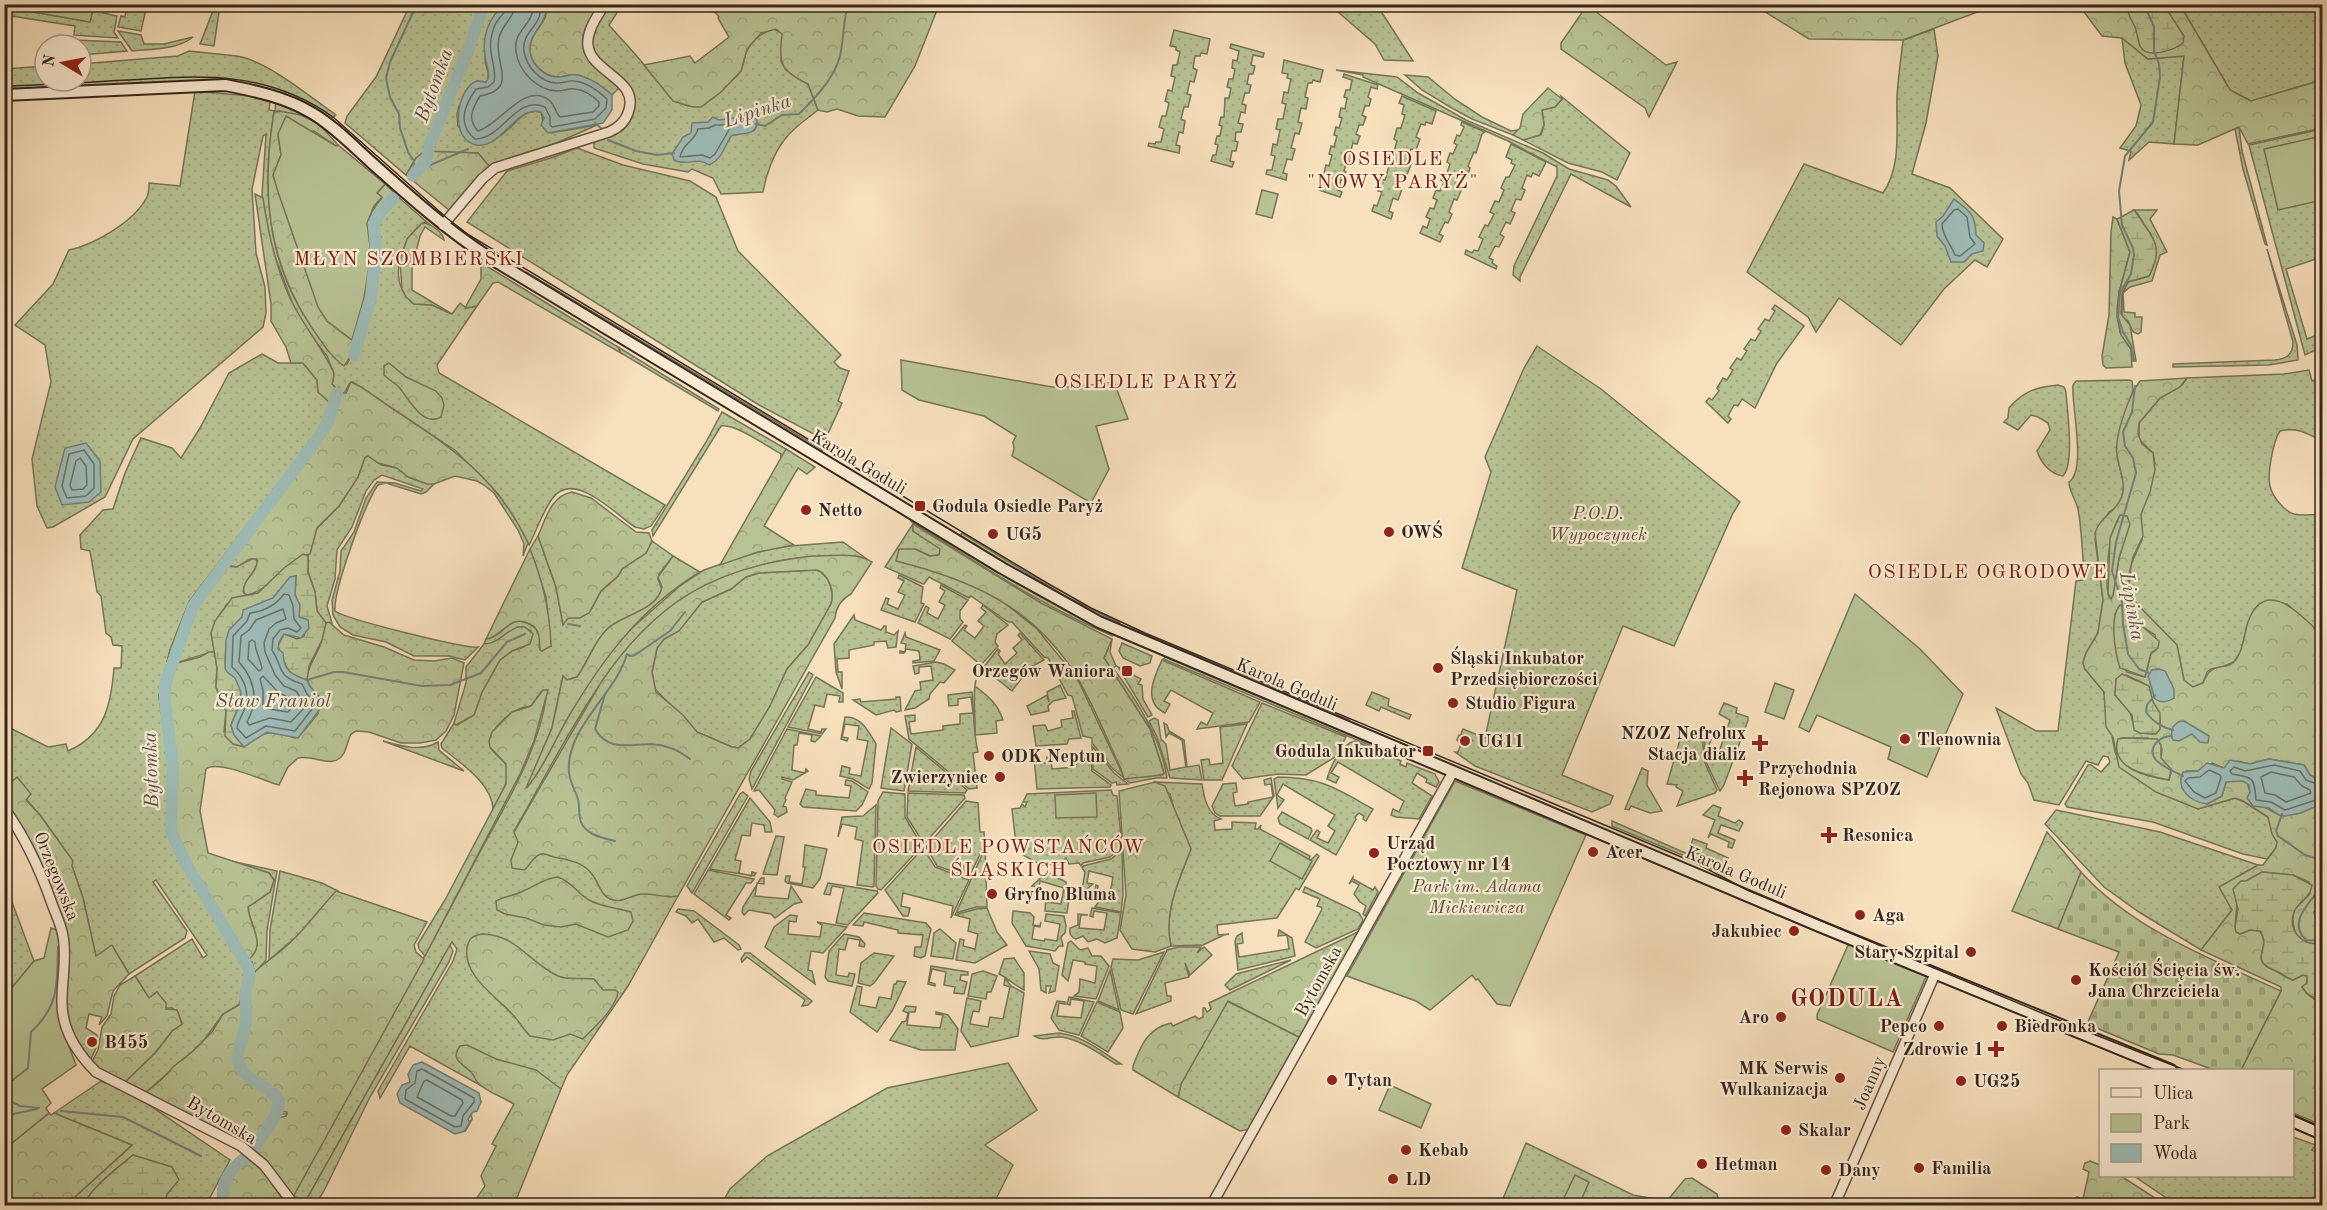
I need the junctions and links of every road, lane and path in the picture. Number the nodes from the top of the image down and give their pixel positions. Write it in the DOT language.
graph roads {
  1 [pos="605,4"];
  2 [pos="4,95"];
  3 [pos="443,225"];
  4 [pos="1453,772"];
  5 [pos="4,808"];
  6 [pos="1935,974"];
  7 [pos="2166,1069"];
  8 [pos="117,1083"];
  9 [pos="2294,1122"];
  10 [pos="2322,1134"];
  11 [pos="295,1206"];
  12 [pos="1211,1206"];
  13 [pos="1834,1206"];
  1 -- 3 [label="street"];
  2 -- 3 [label="main road, Karola Goduli"];
  3 -- 4 [label="main road, Karola Goduli"];
  4 -- 6 [label="main road, Karola Goduli"];
  4 -- 12 [label="street, Bytomska"];
  5 -- 8 [label="street, Orzegowska"];
  6 -- 7 [label="main road, Karola Goduli"];
  6 -- 13 [label="street, Joanny"];
  8 -- 11 [label="street, Bytomska"];
  9 -- 10 [label="main road"];
}
